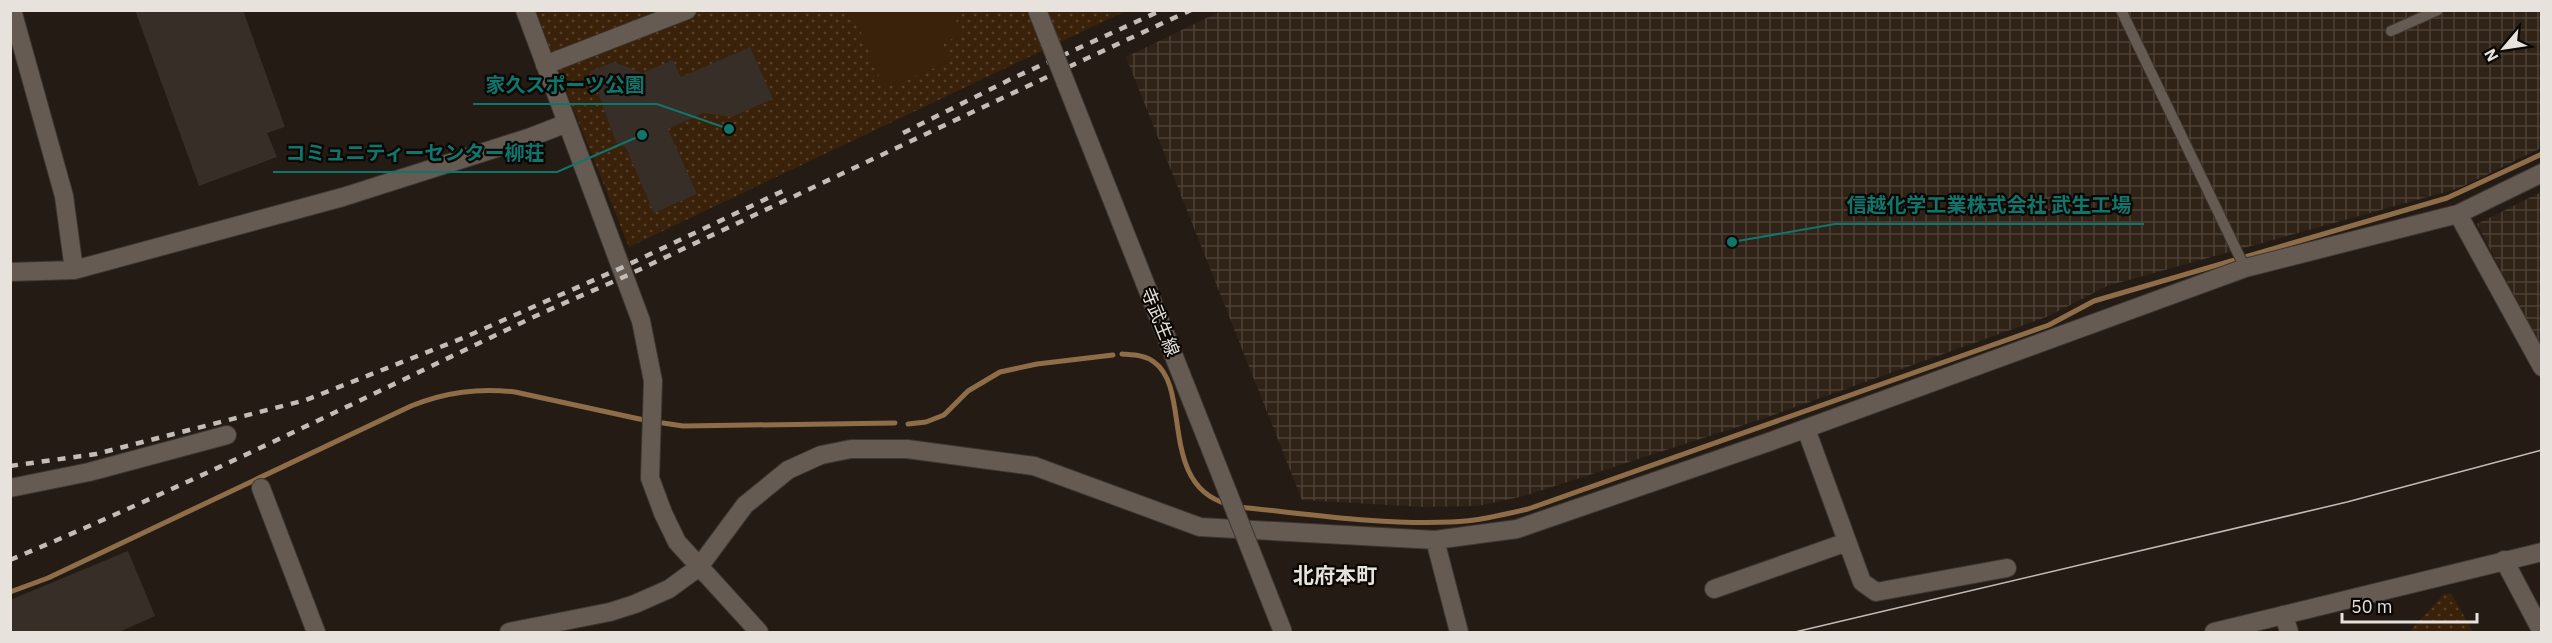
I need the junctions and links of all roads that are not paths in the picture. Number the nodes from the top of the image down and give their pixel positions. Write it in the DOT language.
graph roads {
  1 [pos="12,10"];
  2 [pos="525,10"];
  3 [pos="687,10"];
  4 [pos="1036,10"];
  5 [pos="2121,10"];
  6 [pos="2438,10"];
  7 [pos="2391,31"];
  8 [pos="545,65"];
  9 [pos="567,123"];
  10 [pos="2541,173"];
  11 [pos="2458,214"];
  12 [pos="2245,268"];
  13 [pos="74,270"];
  14 [pos="10,272"];
  15 [pos="2541,367"];
  16 [pos="1806,429"];
  17 [pos="227,435"];
  18 [pos="10,488"];
  19 [pos="261,488"];
  20 [pos="1435,540"];
  21 [pos="1847,542"];
  22 [pos="2541,552"];
  23 [pos="2504,560"];
  24 [pos="699,567"];
  25 [pos="2007,567"];
  26 [pos="1714,589"];
  27 [pos="2286,624"];
  28 [pos="2541,632"];
  29 [pos="316,633"];
  30 [pos="509,633"];
  31 [pos="759,633"];
  32 [pos="1282,633"];
  33 [pos="1459,633"];
  34 [pos="2214,633"];
  1 -- 13 [label="street"];
  2 -- 8 [label="street"];
  3 -- 8 [label="street"];
  4 -- 32 [label="street, 寺武生線, bridge"];
  5 -- 12 [label="lane"];
  6 -- 7 [label="lane"];
  8 -- 9 [label="street"];
  9 -- 13 [label="street"];
  9 -- 24 [label="street"];
  10 -- 11 [label="street"];
  11 -- 12 [label="street"];
  11 -- 15 [label="street"];
  12 -- 16 [label="street"];
  13 -- 14 [label="street"];
  16 -- 20 [label="street"];
  16 -- 21 [label="street"];
  17 -- 18 [label="street"];
  19 -- 29 [label="street"];
  20 -- 24 [label="street"];
  20 -- 33 [label="street"];
  21 -- 25 [label="street"];
  21 -- 26 [label="street"];
  22 -- 23 [label="street"];
  23 -- 27 [label="street"];
  23 -- 28 [label="street"];
  24 -- 30 [label="street"];
  24 -- 31 [label="street"];
  27 -- 34 [label="street"];
}
